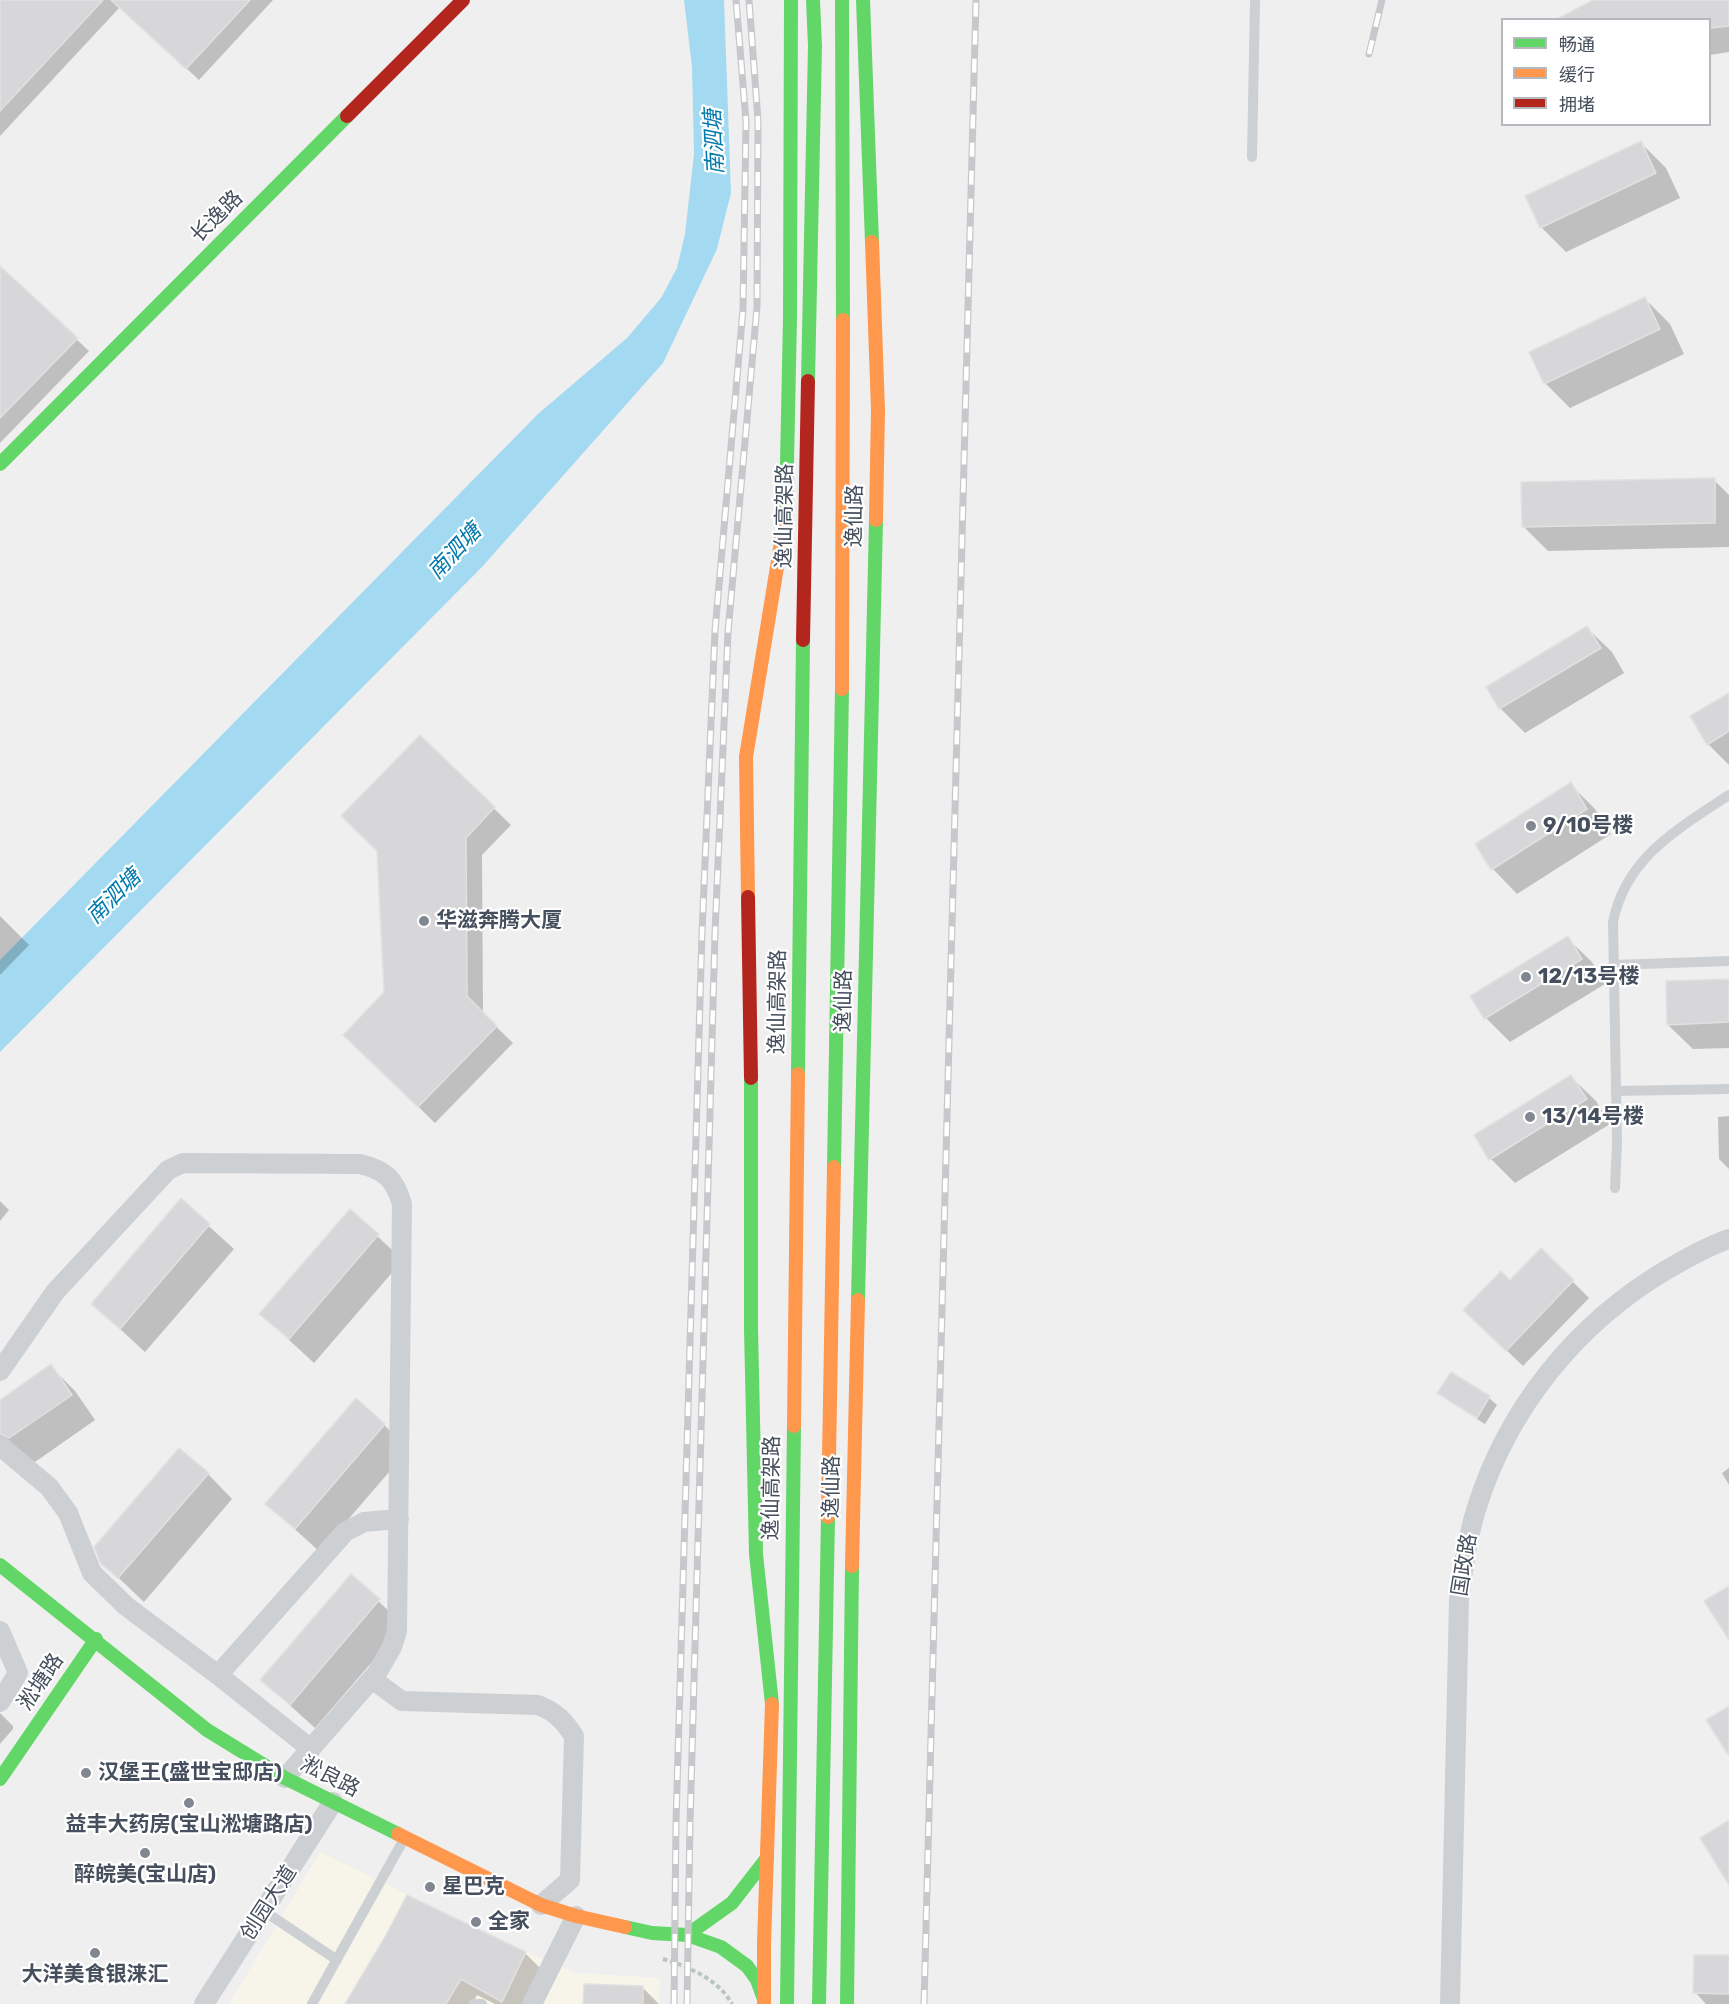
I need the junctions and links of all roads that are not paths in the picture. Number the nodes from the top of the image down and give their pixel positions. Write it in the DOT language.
graph roads {
  1 [pos="464,0"];
  2 [pos="791,0"];
  3 [pos="813,0"];
  4 [pos="842,0"];
  5 [pos="863,0"];
  6 [pos="1255,0"];
  7 [pos="1252,157"];
  8 [pos="0,464"];
  9 [pos="786,520"];
  10 [pos="787,590"];
  11 [pos="1729,795"];
  12 [pos="1729,962"];
  13 [pos="1613,965"];
  14 [pos="1729,1089"];
  15 [pos="1616,1091"];
  16 [pos="1615,1188"];
  17 [pos="1729,1239"];
  18 [pos="0,1371"];
  19 [pos="0,1446"];
  20 [pos="399,1519"];
  21 [pos="778,1558"];
  22 [pos="0,1564"];
  23 [pos="0,1631"];
  24 [pos="96,1639"];
  25 [pos="792,1640"];
  26 [pos="218,1675"];
  27 [pos="372,1679"];
  28 [pos="0,1702"];
  29 [pos="311,1749"];
  30 [pos="285,1778"];
  31 [pos="0,1779"];
  32 [pos="333,1802"];
  33 [pos="404,1839"];
  34 [pos="767,1858"];
  35 [pos="541,1905"];
  36 [pos="264,1911"];
  37 [pos="576,1916"];
  38 [pos="687,1935"];
  39 [pos="337,1960"];
  40 [pos="764,2001"];
  41 [pos="204,2004"];
  42 [pos="312,2004"];
  43 [pos="473,2004"];
  44 [pos="482,2004"];
  45 [pos="532,2004"];
  46 [pos="788,2004"];
  47 [pos="819,2004"];
  48 [pos="847,2004"];
  49 [pos="1450,2004"];
  1 -- 8 [label="main road, 长逸路"];
  2 -- 9 [label="main road, 逸仙路"];
  3 -- 25 [label="main road, 逸仙高架路"];
  4 -- 47 [label="main road"];
  5 -- 48 [label="main road, 逸仙路"];
  6 -- 7 [label="lane"];
  9 -- 10 [label="main road"];
  9 -- 34 [label="main road, 逸仙路"];
  9 -- 46 [label="main road, 逸仙路"];
  11 -- 13 [label="lane"];
  12 -- 13 [label="lane"];
  13 -- 15 [label="lane"];
  14 -- 15 [label="lane"];
  15 -- 16 [label="lane"];
  17 -- 49 [label="street, 国政路"];
  18 -- 20 [label="street"];
  19 -- 26 [label="street"];
  20 -- 26 [label="street"];
  20 -- 27 [label="street"];
  21 -- 25 [label="main road"];
  22 -- 24 [label="main road, 淞良路"];
  23 -- 28 [label="street"];
  24 -- 30 [label="main road, 淞良路"];
  24 -- 31 [label="main road, 淞塘路"];
  25 -- 46 [label="main road, 逸仙高架路"];
  26 -- 29 [label="street"];
  27 -- 29 [label="street"];
  27 -- 35 [label="street"];
  29 -- 30 [label="street"];
  30 -- 32 [label="main road, 淞良路"];
  32 -- 33 [label="main road, 淞良路"];
  32 -- 36 [label="street, 创园大道"];
  33 -- 35 [label="main road, 淞良路"];
  33 -- 39 [label="lane"];
  34 -- 38 [label="main road"];
  34 -- 40 [label="main road, 逸仙路"];
  35 -- 37 [label="main road, 淞良路"];
  36 -- 39 [label="lane"];
  36 -- 41 [label="street, 创园大道"];
  37 -- 38 [label="main road, 淞良路"];
  37 -- 45 [label="street"];
  38 -- 40 [label="main road, 淞良路"];
  39 -- 42 [label="lane"];
  43 -- 44 [label="lane"];
}
